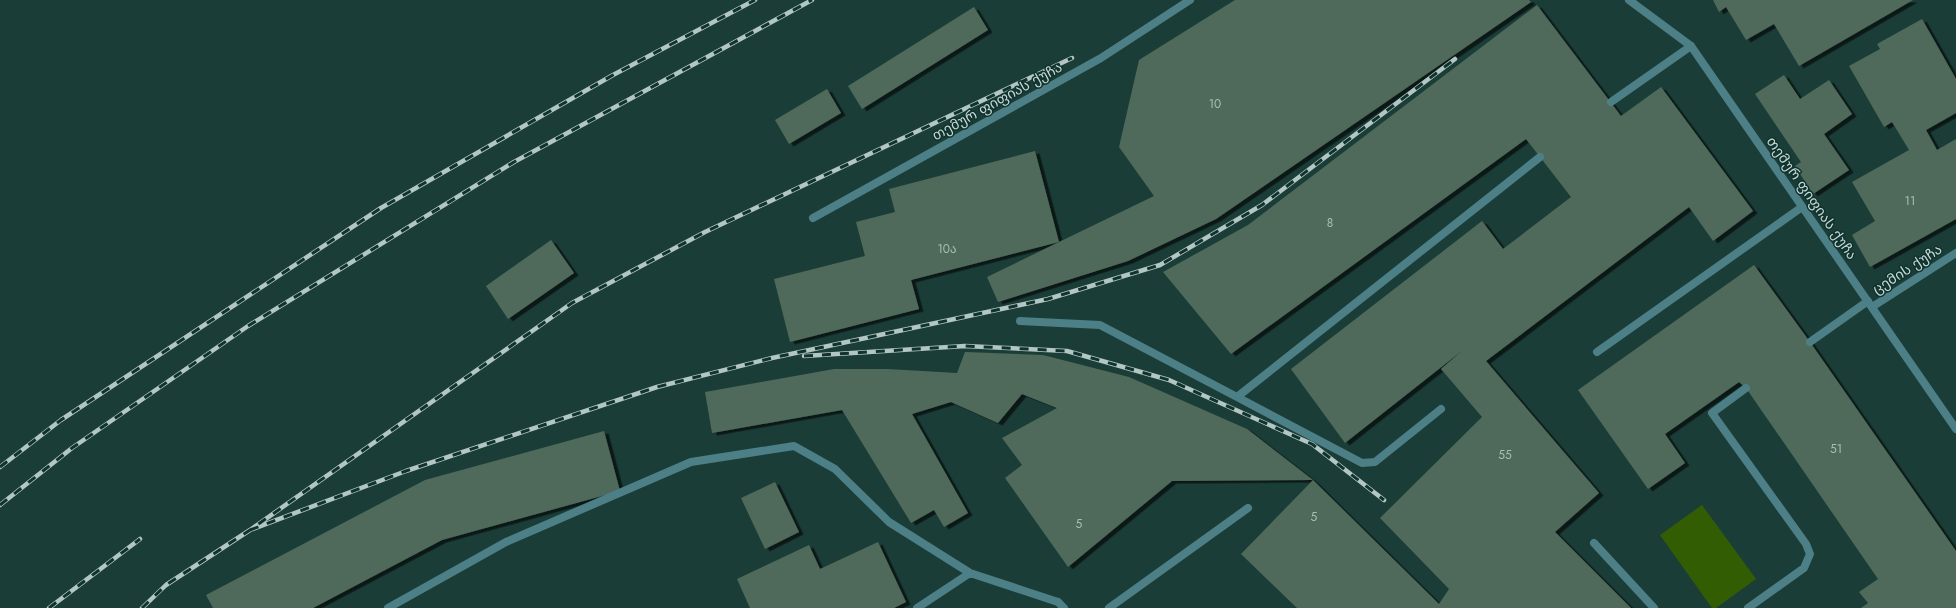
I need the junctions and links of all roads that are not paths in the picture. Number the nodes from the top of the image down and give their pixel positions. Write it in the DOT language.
graph roads {
  1 [pos="1190,0"];
  2 [pos="1629,0"];
  3 [pos="1692,46"];
  4 [pos="1611,102"];
  5 [pos="1540,157"];
  6 [pos="1802,207"];
  7 [pos="813,218"];
  8 [pos="1956,253"];
  9 [pos="1870,304"];
  10 [pos="1020,321"];
  11 [pos="1810,342"];
  12 [pos="1597,352"];
  13 [pos="1746,388"];
  14 [pos="1237,397"];
  15 [pos="1440,409"];
  16 [pos="1956,429"];
  17 [pos="1248,508"];
  18 [pos="1594,543"];
  19 [pos="970,573"];
  20 [pos="1061,605"];
  21 [pos="388,608"];
  22 [pos="917,608"];
  23 [pos="1109,608"];
  24 [pos="1654,608"];
  25 [pos="1748,608"];
  1 -- 7 [label="street, თემურ ფიფიას ქუჩა"];
  2 -- 3 [label="street, თემურ ფიფიას ქუჩა"];
  3 -- 4 [label="street"];
  3 -- 6 [label="street, თემურ ფიფიას ქუჩა"];
  5 -- 14 [label="street"];
  6 -- 9 [label="street, თემურ ფიფიას ქუჩა"];
  6 -- 12 [label="street"];
  8 -- 9 [label="street, ცემის ქუჩა"];
  9 -- 11 [label="street, ცემის ქუჩა"];
  9 -- 16 [label="street, თემურ ფიფიას ქუჩა"];
  10 -- 14 [label="street"];
  13 -- 25 [label="street"];
  14 -- 15 [label="street"];
  17 -- 23 [label="street"];
  18 -- 24 [label="street"];
  19 -- 20 [label="street"];
  19 -- 21 [label="street"];
  19 -- 22 [label="street"];
}
